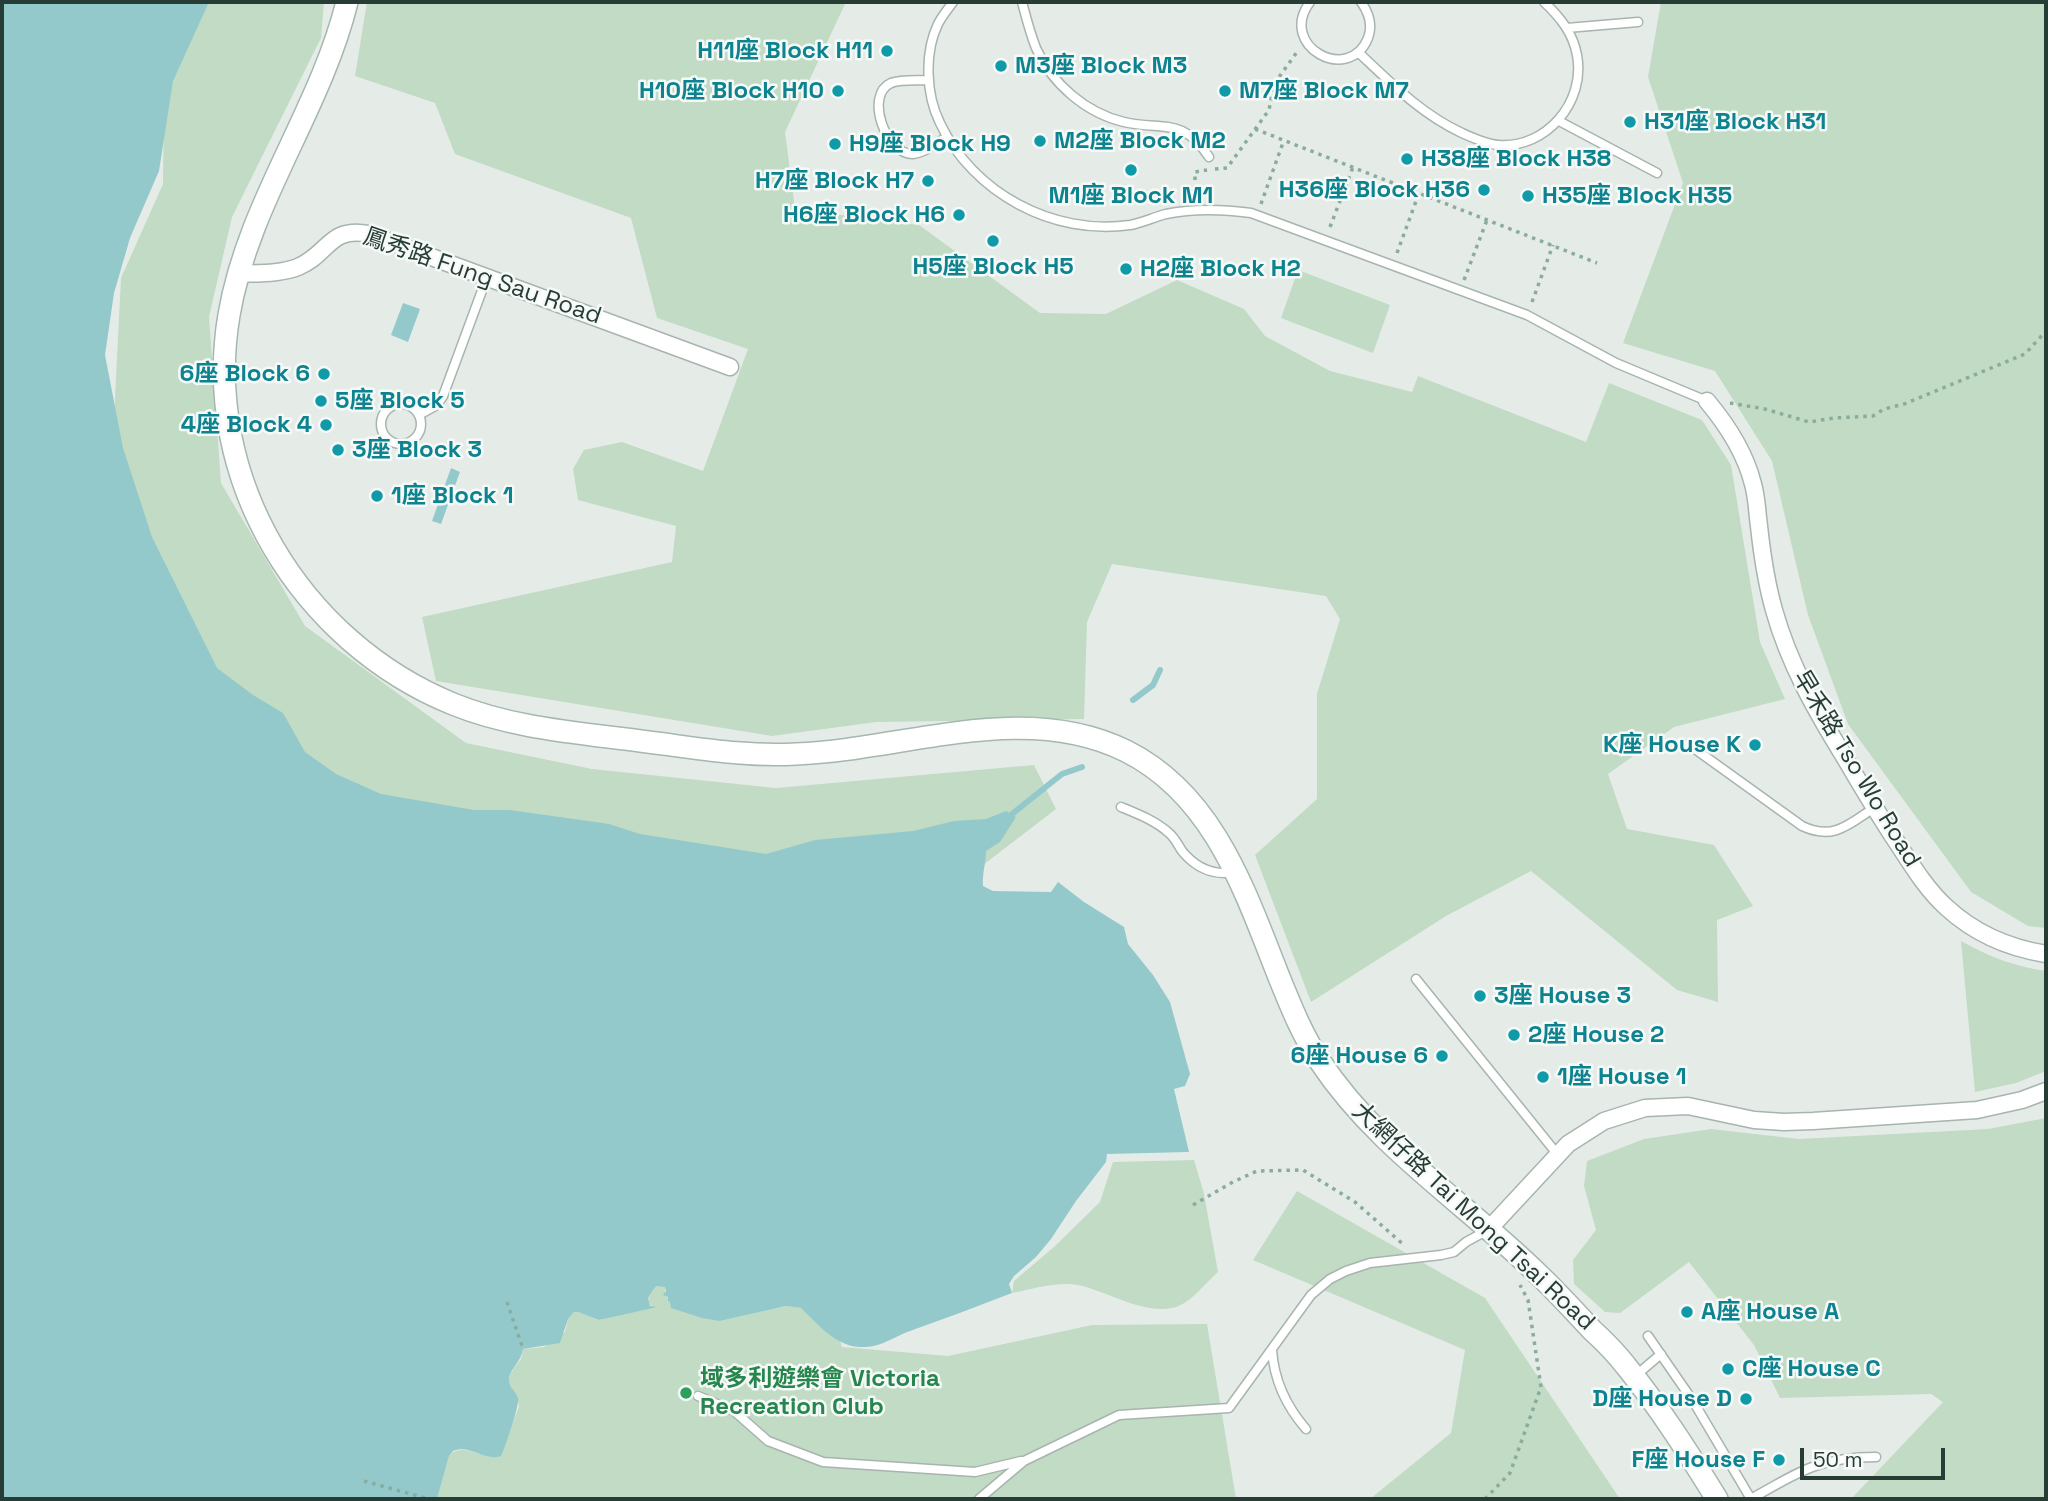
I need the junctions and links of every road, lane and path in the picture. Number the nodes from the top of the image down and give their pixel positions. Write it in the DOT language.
graph roads {
  1 [pos="347,2"];
  2 [pos="953,2"];
  3 [pos="1022,2"];
  4 [pos="1310,2"];
  5 [pos="1362,2"];
  6 [pos="1544,2"];
  7 [pos="1638,22"];
  8 [pos="1567,28"];
  9 [pos="1305,41"];
  10 [pos="1358,52"];
  11 [pos="929,80"];
  12 [pos="1559,121"];
  13 [pos="1255,129"];
  14 [pos="947,137"];
  15 [pos="1284,140"];
  16 [pos="1209,157"];
  17 [pos="1353,167"];
  18 [pos="1657,173"];
  19 [pos="1419,193"];
  20 [pos="1196,210"];
  21 [pos="1257,215"];
  22 [pos="1487,219"];
  23 [pos="1325,240"];
  24 [pos="1553,245"];
  25 [pos="1597,263"];
  26 [pos="1392,265"];
  27 [pos="238,274"];
  28 [pos="487,277"];
  29 [pos="1460,290"];
  30 [pos="1527,315"];
  31 [pos="2046,331"];
  32 [pos="730,367"];
  33 [pos="1707,401"];
  34 [pos="419,415"];
  35 [pos="1688,744"];
  36 [pos="1121,807"];
  37 [pos="1875,807"];
  38 [pos="1236,872"];
  39 [pos="2046,954"];
  40 [pos="1416,979"];
  41 [pos="2046,1091"];
  42 [pos="1558,1155"];
  43 [pos="1194,1205"];
  44 [pos="1489,1230"];
  45 [pos="1419,1258"];
  46 [pos="1515,1277"];
  47 [pos="507,1302"];
  48 [pos="1648,1336"];
  49 [pos="523,1349"];
  50 [pos="1272,1350"];
  51 [pos="1661,1354"];
  52 [pos="1634,1377"];
  53 [pos="698,1396"];
  54 [pos="1306,1429"];
  55 [pos="1876,1457"];
  56 [pos="1024,1461"];
  57 [pos="364,1481"];
  58 [pos="429,1499"];
  59 [pos="979,1499"];
  60 [pos="1485,1499"];
  61 [pos="1717,1499"];
  62 [pos="1751,1499"];
  1 -- 27 [label="street, 大網仔路 Tai Mong Tsai Road"];
  2 -- 11 [label="lane"];
  3 -- 16 [label="lane"];
  4 -- 9 [label="lane"];
  5 -- 10 [label="lane"];
  6 -- 8 [label="lane"];
  7 -- 8 [label="lane"];
  8 -- 12 [label="lane"];
  9 -- 10 [label="lane"];
  9 -- 13 [label="path"];
  10 -- 12 [label="lane"];
  11 -- 14 [label="lane"];
  11 -- 14 [label="lane"];
  12 -- 18 [label="lane"];
  13 -- 15 [label="path"];
  13 -- 20 [label="path"];
  14 -- 20 [label="lane"];
  15 -- 17 [label="path"];
  15 -- 21 [label="path"];
  17 -- 19 [label="path"];
  17 -- 23 [label="path"];
  19 -- 22 [label="path"];
  19 -- 26 [label="path"];
  20 -- 21 [label="lane"];
  21 -- 23 [label="lane"];
  22 -- 24 [label="path"];
  22 -- 29 [label="path"];
  23 -- 26 [label="lane"];
  24 -- 25 [label="path"];
  24 -- 30 [label="path"];
  26 -- 29 [label="lane"];
  27 -- 28 [label="street, 鳳秀路 Fung Sau Road"];
  27 -- 38 [label="street, 大網仔路 Tai Mong Tsai Road"];
  28 -- 32 [label="street, 鳳秀路 Fung Sau Road"];
  28 -- 34 [label="lane"];
  29 -- 30 [label="lane"];
  30 -- 33 [label="lane"];
  31 -- 33 [label="path"];
  33 -- 37 [label="street, 早禾路 Tso Wo Road"];
  34 -- 34 [label="lane"];
  35 -- 37 [label="lane"];
  36 -- 38 [label="lane"];
  37 -- 39 [label="street, 早禾路 Tso Wo Road"];
  38 -- 44 [label="street, 大網仔路 Tai Mong Tsai Road"];
  40 -- 42 [label="lane"];
  41 -- 42 [label="street"];
  42 -- 44 [label="street"];
  43 -- 45 [label="path"];
  44 -- 45 [label="lane"];
  44 -- 52 [label="street, 大網仔路 Tai Mong Tsai Road"];
  45 -- 50 [label="lane"];
  46 -- 60 [label="path"];
  47 -- 49 [label="path"];
  48 -- 51 [label="lane"];
  50 -- 54 [label="lane"];
  50 -- 56 [label="lane"];
  51 -- 52 [label="lane"];
  51 -- 62 [label="lane"];
  52 -- 61 [label="street, 大網仔路 Tai Mong Tsai Road"];
  53 -- 56 [label="lane"];
  55 -- 62 [label="lane"];
  56 -- 59 [label="lane"];
  57 -- 58 [label="path"];
}
